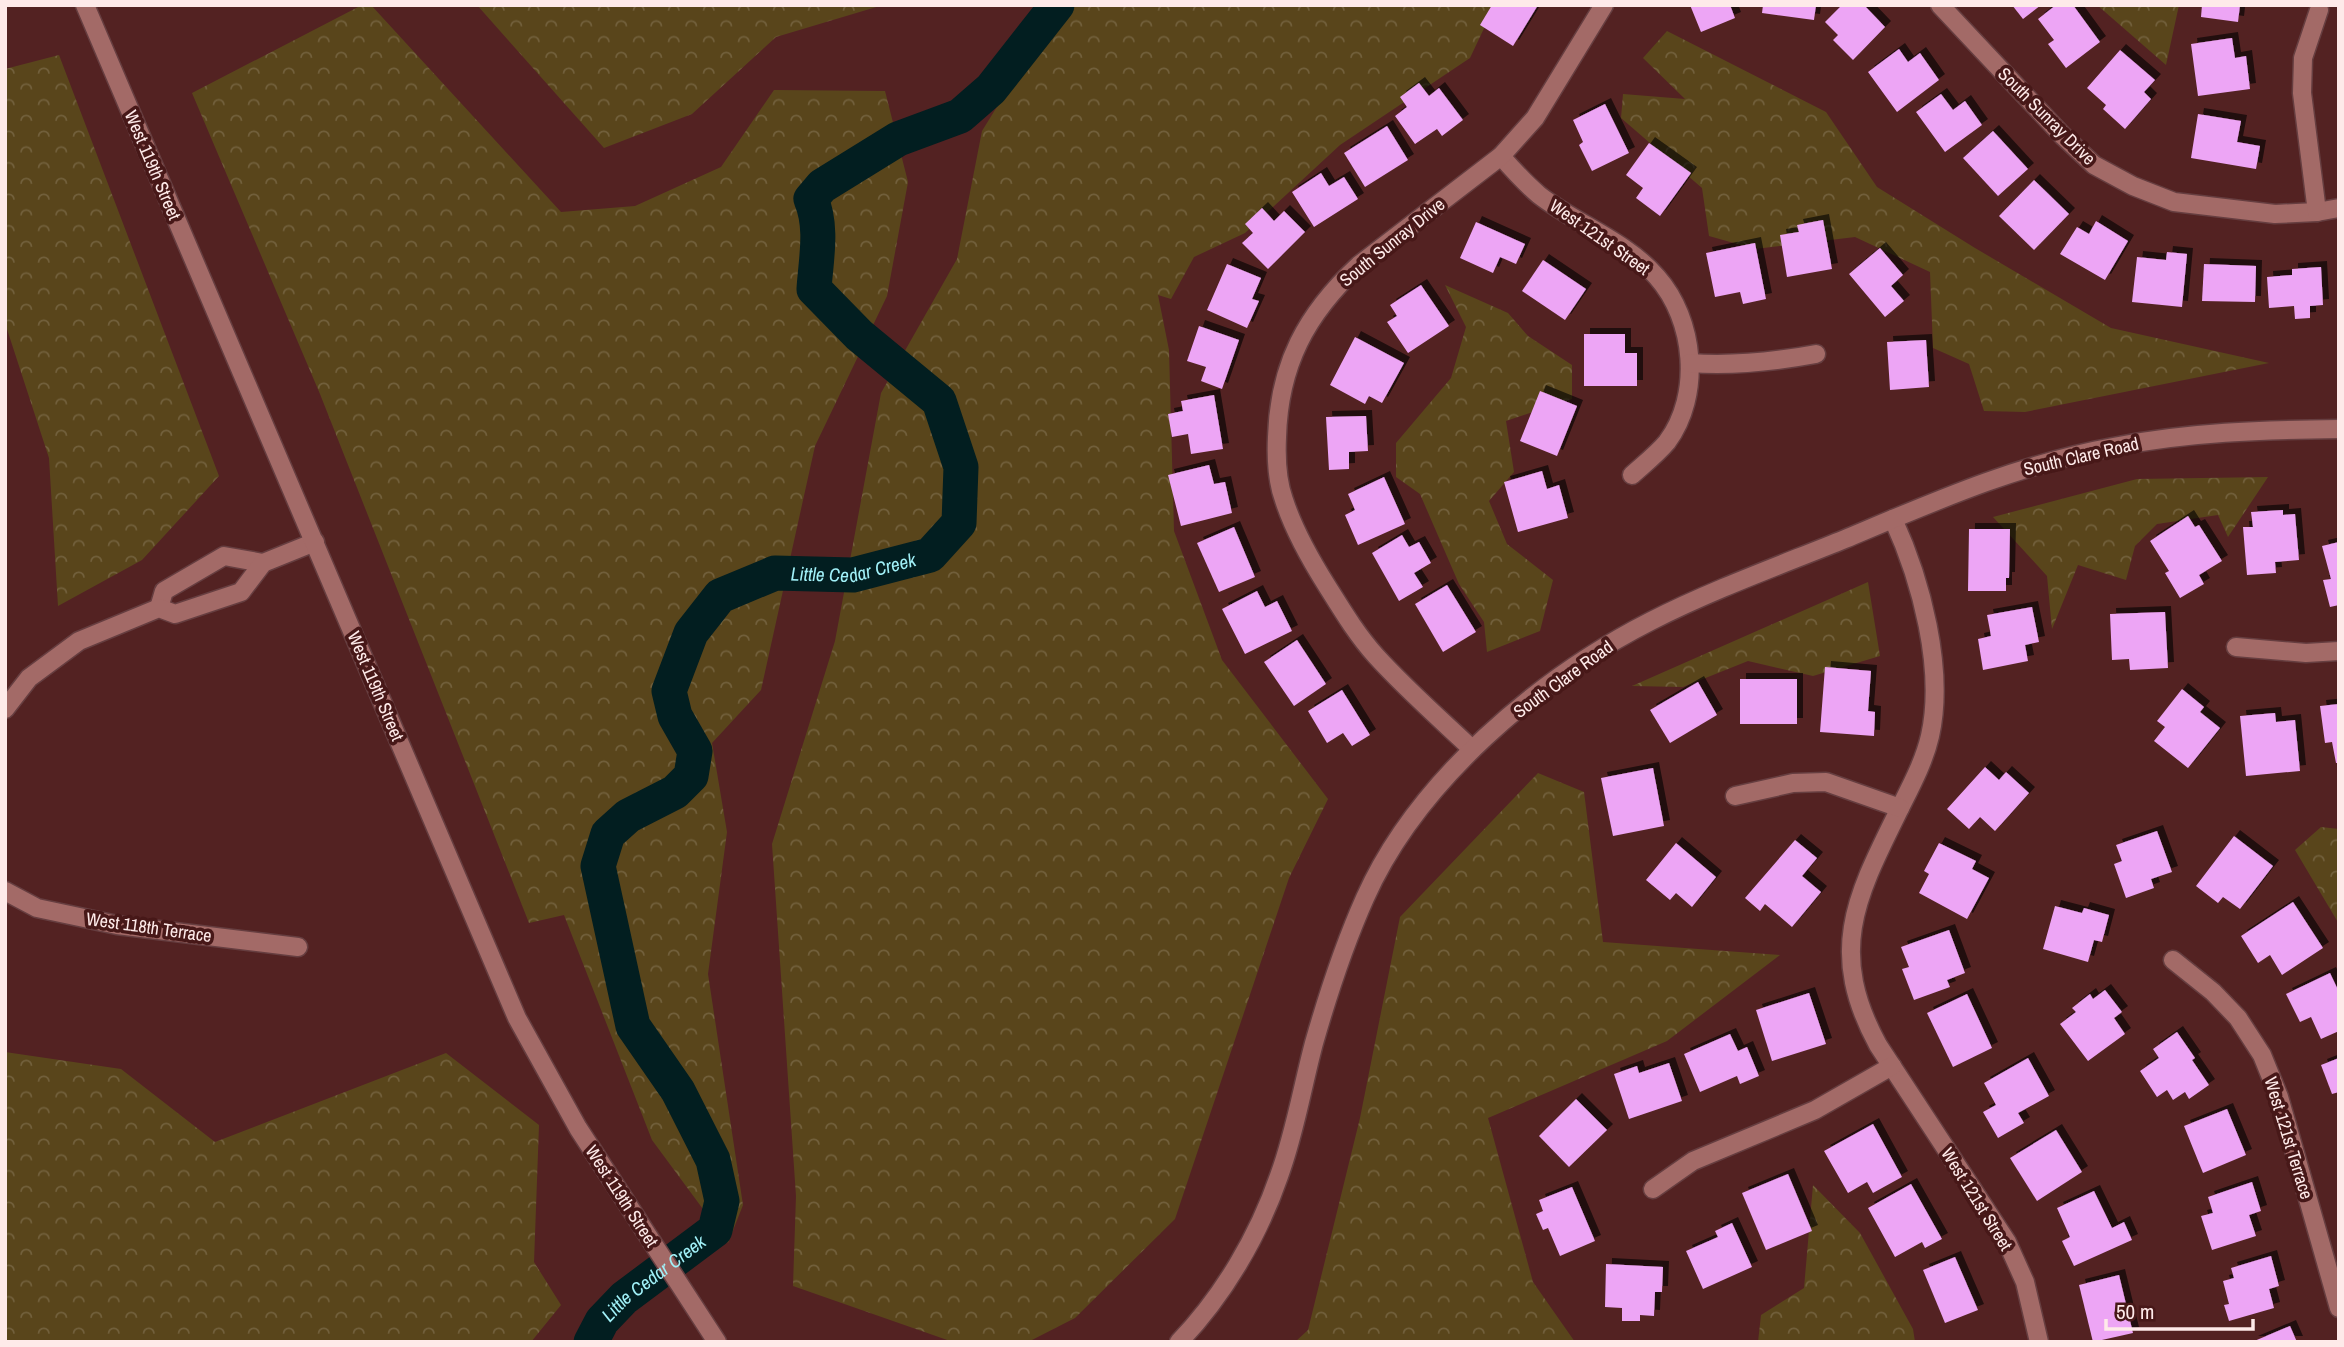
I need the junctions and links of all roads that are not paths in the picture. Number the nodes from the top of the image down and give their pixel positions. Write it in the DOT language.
graph roads {
  1 [pos="85,5"];
  2 [pos="1604,5"];
  3 [pos="1940,5"];
  4 [pos="2319,10"];
  5 [pos="1502,156"];
  6 [pos="2339,208"];
  7 [pos="2318,212"];
  8 [pos="1816,354"];
  9 [pos="1690,363"];
  10 [pos="2339,429"];
  11 [pos="1632,475"];
  12 [pos="1893,519"];
  13 [pos="315,542"];
  14 [pos="262,564"];
  15 [pos="159,608"];
  16 [pos="2236,647"];
  17 [pos="2339,651"];
  18 [pos="5,709"];
  19 [pos="1472,749"];
  20 [pos="1735,796"];
  21 [pos="1900,808"];
  22 [pos="5,891"];
  23 [pos="298,947"];
  24 [pos="2173,960"];
  25 [pos="1892,1066"];
  26 [pos="1653,1189"];
  27 [pos="2339,1308"];
  28 [pos="717,1342"];
  29 [pos="1179,1342"];
  30 [pos="2039,1342"];
  1 -- 13 [label="street, West 119th Street"];
  2 -- 5 [label="street, South Sunray Drive"];
  3 -- 7 [label="street, South Sunray Drive"];
  4 -- 7 [label="street"];
  5 -- 9 [label="street, West 121st Street"];
  5 -- 19 [label="street, South Sunray Drive"];
  6 -- 7 [label="street, South Sunray Drive"];
  8 -- 9 [label="street"];
  9 -- 11 [label="street, West 121st Street"];
  10 -- 12 [label="street, South Clare Road"];
  12 -- 19 [label="street, South Clare Road"];
  12 -- 21 [label="street, West 121st Street"];
  13 -- 14 [label="street"];
  13 -- 28 [label="street, West 119th Street"];
  14 -- 15 [label="street"];
  14 -- 15 [label="street"];
  15 -- 18 [label="street"];
  16 -- 17 [label="street"];
  19 -- 29 [label="street, South Clare Road"];
  20 -- 21 [label="street"];
  21 -- 25 [label="street, West 121st Street"];
  22 -- 23 [label="street, West 118th Terrace"];
  24 -- 27 [label="street, West 121st Terrace"];
  25 -- 26 [label="street"];
  25 -- 30 [label="street, West 121st Street"];
}
